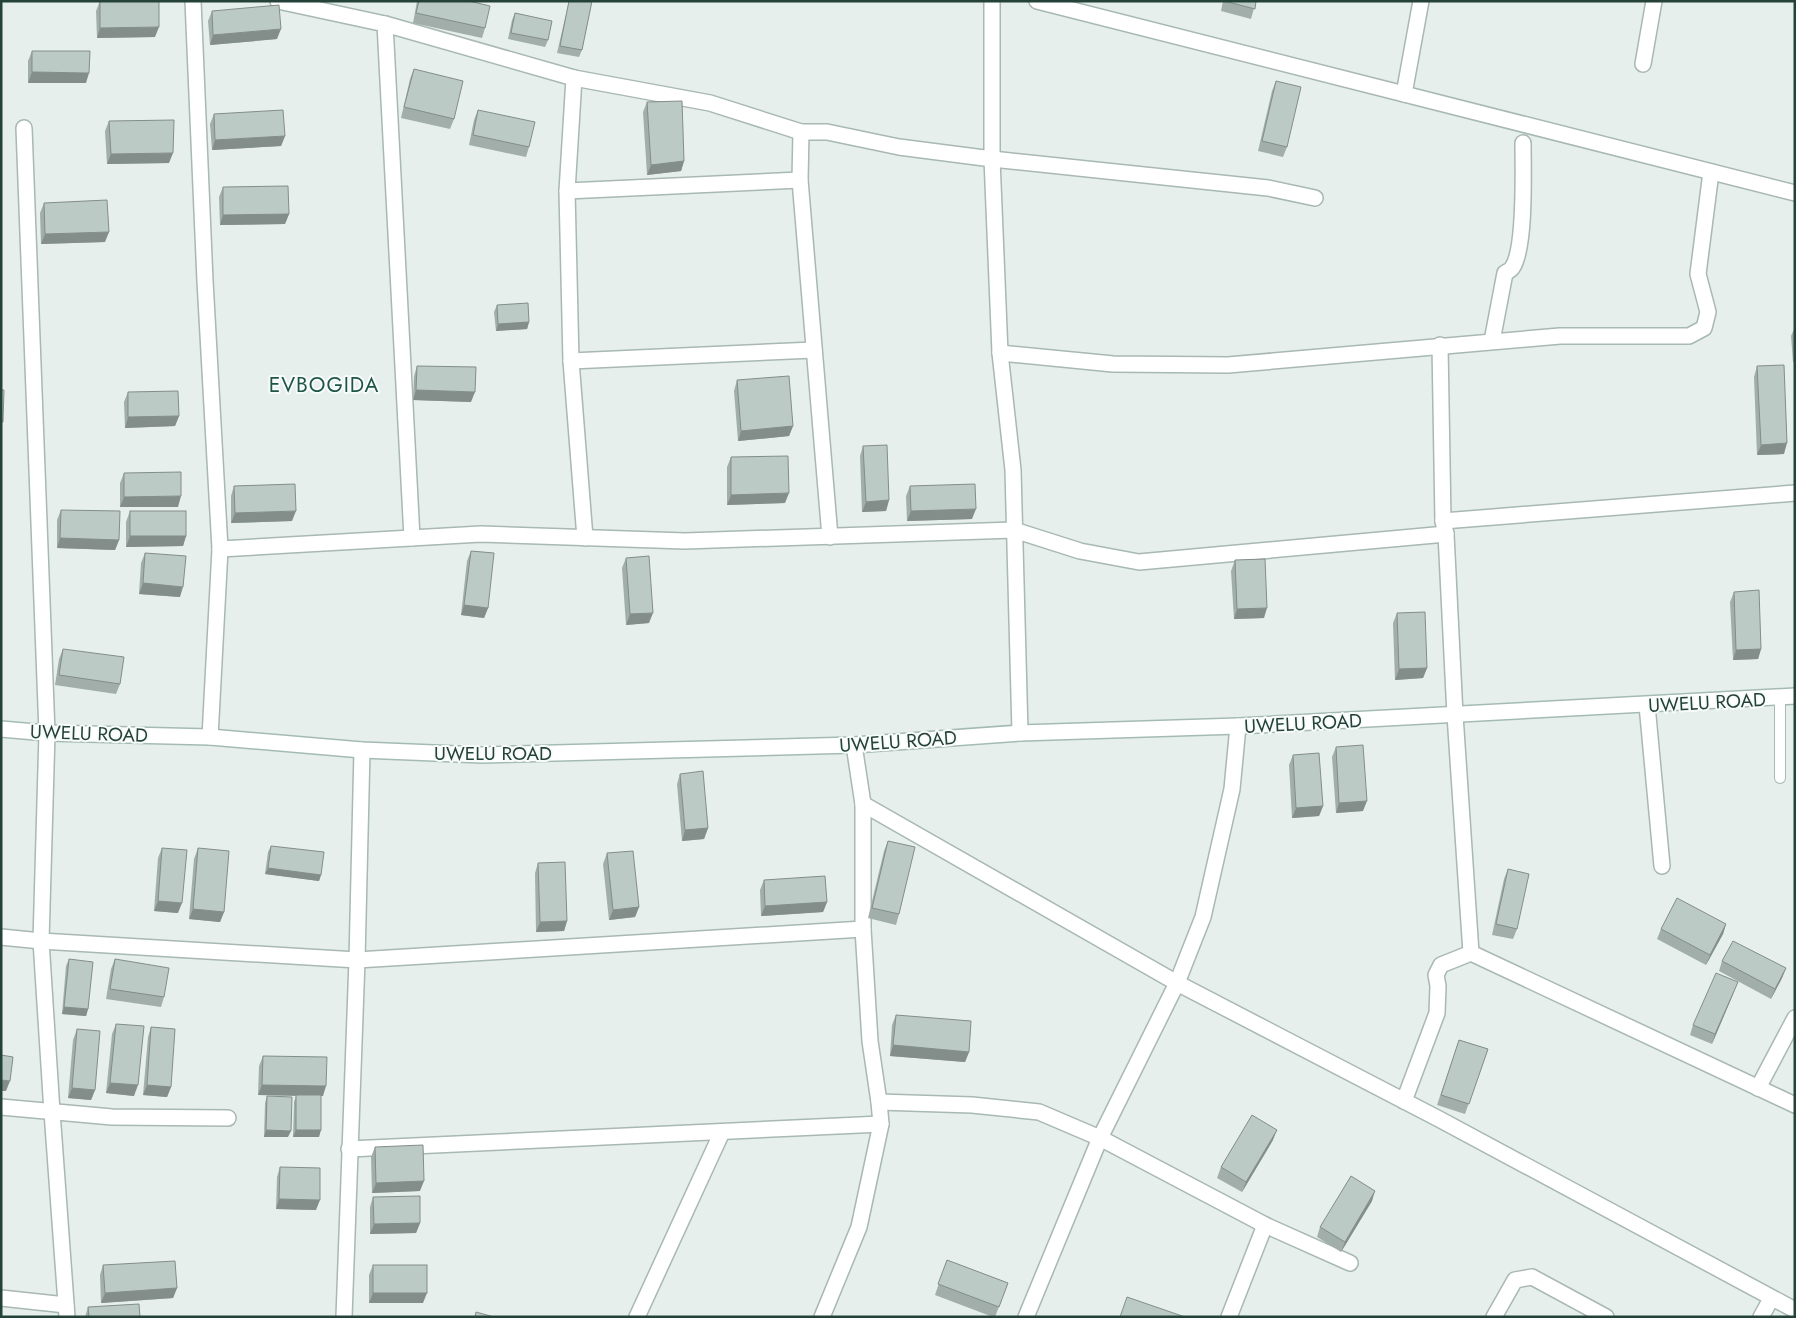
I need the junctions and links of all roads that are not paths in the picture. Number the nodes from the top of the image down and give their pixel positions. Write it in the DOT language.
graph roads {
  1 [pos="193,1"];
  2 [pos="278,1"];
  3 [pos="992,1"];
  4 [pos="1037,1"];
  5 [pos="1421,1"];
  6 [pos="1654,1"];
  7 [pos="385,24"];
  8 [pos="1643,64"];
  9 [pos="574,78"];
  10 [pos="1404,94"];
  11 [pos="24,128"];
  12 [pos="801,132"];
  13 [pos="1523,143"];
  14 [pos="992,159"];
  15 [pos="1711,172"];
  16 [pos="800,180"];
  17 [pos="567,191"];
  18 [pos="1795,193"];
  19 [pos="1315,198"];
  20 [pos="1492,341"];
  21 [pos="1440,345"];
  22 [pos="814,350"];
  23 [pos="1000,353"];
  24 [pos="571,361"];
  25 [pos="1795,493"];
  26 [pos="1444,528"];
  27 [pos="1014,530"];
  28 [pos="830,536"];
  29 [pos="412,538"];
  30 [pos="585,538"];
  31 [pos="220,549"];
  32 [pos="1787,697"];
  33 [pos="1647,705"];
  34 [pos="1455,715"];
  35 [pos="1238,726"];
  36 [pos="1,729"];
  37 [pos="47,733"];
  38 [pos="1020,733"];
  39 [pos="210,737"];
  40 [pos="854,745"];
  41 [pos="362,750"];
  42 [pos="1780,778"];
  43 [pos="863,804"];
  44 [pos="1662,866"];
  45 [pos="863,929"];
  46 [pos="1,936"];
  47 [pos="41,942"];
  48 [pos="1472,953"];
  49 [pos="357,960"];
  50 [pos="1178,983"];
  51 [pos="1795,1018"];
  52 [pos="1758,1088"];
  53 [pos="1404,1101"];
  54 [pos="879,1102"];
  55 [pos="1795,1105"];
  56 [pos="1,1107"];
  57 [pos="52,1112"];
  58 [pos="228,1118"];
  59 [pos="881,1124"];
  60 [pos="722,1132"];
  61 [pos="1100,1138"];
  62 [pos="349,1149"];
  63 [pos="1265,1225"];
  64 [pos="1350,1264"];
  65 [pos="1,1298"];
  66 [pos="1771,1298"];
  67 [pos="1795,1310"];
  68 [pos="67,1311"];
  69 [pos="1234,1315"];
  70 [pos="344,1317"];
  71 [pos="637,1317"];
  72 [pos="822,1317"];
  73 [pos="1026,1317"];
  74 [pos="1494,1317"];
  75 [pos="1606,1317"];
  76 [pos="1761,1317"];
  1 -- 31 [label="street"];
  2 -- 7 [label="street"];
  3 -- 14 [label="street"];
  4 -- 10 [label="street"];
  5 -- 10 [label="street"];
  6 -- 8 [label="street"];
  7 -- 9 [label="street"];
  7 -- 29 [label="street"];
  9 -- 12 [label="street"];
  9 -- 17 [label="street"];
  10 -- 15 [label="street"];
  11 -- 37 [label="street"];
  12 -- 14 [label="street"];
  12 -- 16 [label="street"];
  13 -- 20 [label="street"];
  14 -- 19 [label="street"];
  14 -- 23 [label="street"];
  15 -- 18 [label="street"];
  15 -- 20 [label="street"];
  16 -- 17 [label="street"];
  16 -- 22 [label="street"];
  17 -- 24 [label="street"];
  20 -- 21 [label="street"];
  21 -- 23 [label="street"];
  21 -- 26 [label="street"];
  22 -- 24 [label="street"];
  22 -- 28 [label="street"];
  23 -- 27 [label="street"];
  24 -- 30 [label="street"];
  25 -- 26 [label="street"];
  26 -- 27 [label="street"];
  26 -- 34 [label="street"];
  27 -- 28 [label="street"];
  27 -- 38 [label="street"];
  28 -- 30 [label="street"];
  29 -- 30 [label="street"];
  29 -- 31 [label="street"];
  31 -- 39 [label="street"];
  32 -- 33 [label="street, UWELU ROAD"];
  32 -- 42 [label="lane"];
  33 -- 34 [label="street, UWELU ROAD"];
  33 -- 44 [label="street"];
  34 -- 35 [label="street, UWELU ROAD"];
  34 -- 48 [label="street"];
  35 -- 38 [label="street, UWELU ROAD"];
  35 -- 50 [label="street"];
  36 -- 37 [label="street, UWELU ROAD"];
  37 -- 39 [label="street, UWELU ROAD"];
  37 -- 47 [label="street"];
  38 -- 40 [label="street, UWELU ROAD"];
  39 -- 41 [label="street, UWELU ROAD"];
  40 -- 41 [label="street, UWELU ROAD"];
  40 -- 43 [label="street"];
  41 -- 49 [label="street"];
  43 -- 45 [label="street"];
  43 -- 50 [label="street"];
  45 -- 49 [label="street"];
  45 -- 54 [label="street"];
  46 -- 47 [label="street"];
  47 -- 49 [label="street"];
  47 -- 57 [label="street"];
  48 -- 52 [label="street"];
  48 -- 53 [label="street"];
  49 -- 62 [label="street"];
  50 -- 53 [label="street"];
  50 -- 61 [label="street"];
  51 -- 52 [label="street"];
  52 -- 55 [label="street"];
  53 -- 66 [label="street"];
  54 -- 59 [label="street"];
  54 -- 61 [label="street"];
  56 -- 57 [label="street"];
  57 -- 58 [label="street"];
  57 -- 68 [label="street"];
  59 -- 60 [label="street"];
  59 -- 72 [label="street"];
  60 -- 62 [label="street"];
  60 -- 71 [label="street"];
  61 -- 63 [label="street"];
  61 -- 73 [label="street"];
  62 -- 70 [label="street"];
  63 -- 64 [label="street"];
  63 -- 69 [label="street"];
  65 -- 68 [label="street"];
  66 -- 67 [label="street"];
  66 -- 76 [label="street"];
  74 -- 75 [label="street"];
}
